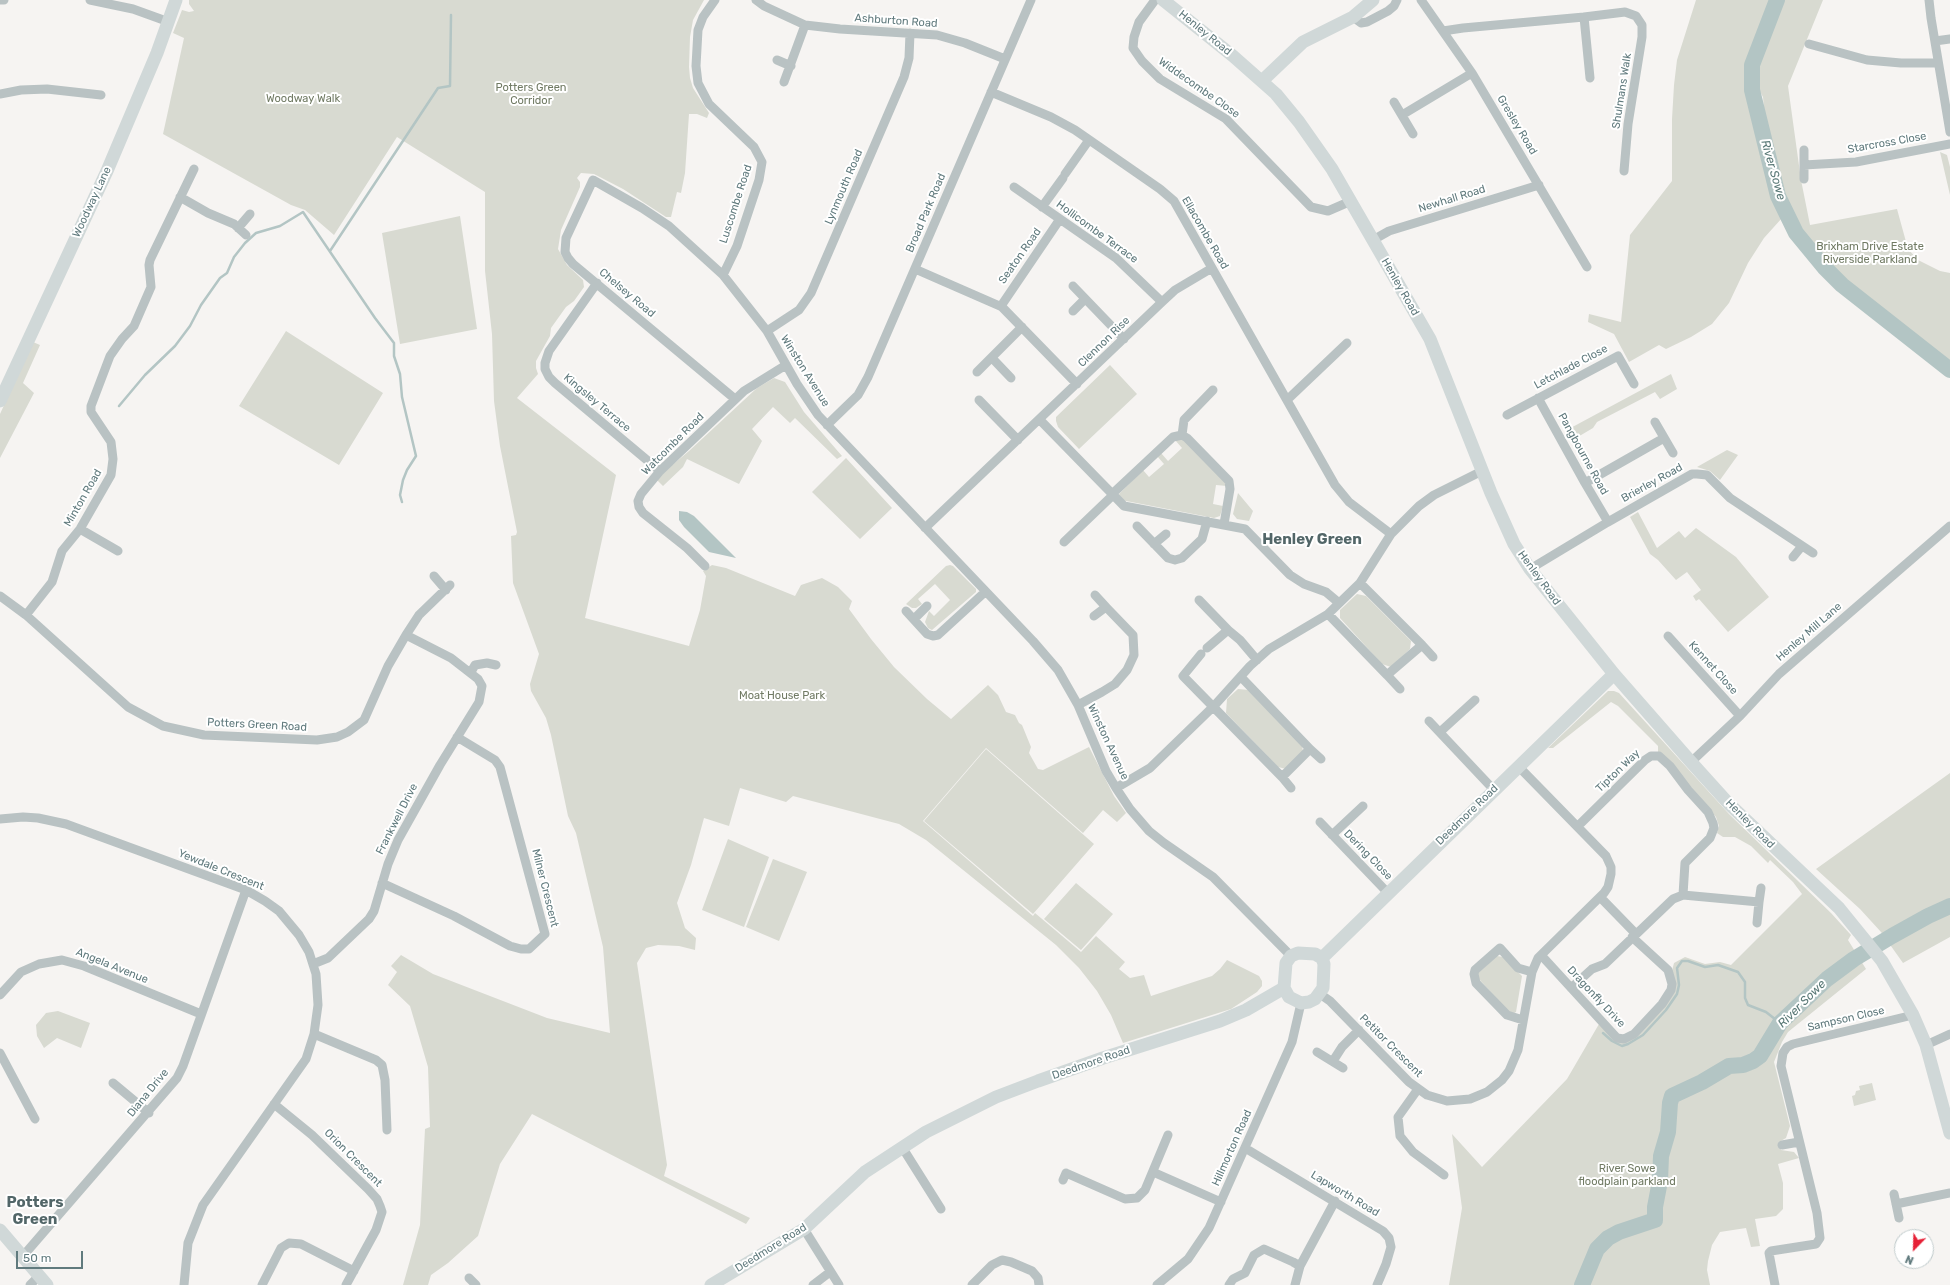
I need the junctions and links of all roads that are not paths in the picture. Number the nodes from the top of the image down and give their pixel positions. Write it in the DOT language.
graph roads {
  1 [pos="0,0"];
  2 [pos="4,0"];
  3 [pos="90,0"];
  4 [pos="176,0"];
  5 [pos="715,0"];
  6 [pos="756,0"];
  7 [pos="1031,0"];
  8 [pos="1154,0"];
  9 [pos="1163,0"];
  10 [pos="1373,0"];
  11 [pos="1397,0"];
  12 [pos="1421,0"];
  13 [pos="1929,0"];
  14 [pos="1584,16"];
  15 [pos="1353,17"];
  16 [pos="169,22"];
  17 [pos="805,25"];
  18 [pos="1443,31"];
  19 [pos="910,33"];
  20 [pos="1950,39"];
  21 [pos="1935,41"];
  22 [pos="1809,44"];
  23 [pos="1005,59"];
  24 [pos="777,60"];
  25 [pos="1938,63"];
  26 [pos="791,66"];
  27 [pos="1472,73"];
  28 [pos="1590,78"];
  29 [pos="1263,80"];
  30 [pos="784,82"];
  31 [pos="991,92"];
  32 [pos="0,94"];
  33 [pos="101,95"];
  34 [pos="1394,102"];
  35 [pos="1402,115"];
  36 [pos="1950,128"];
  37 [pos="1413,134"];
  38 [pos="1089,140"];
  39 [pos="1950,144"];
  40 [pos="1804,150"];
  41 [pos="1804,164"];
  42 [pos="194,169"];
  43 [pos="1624,171"];
  44 [pos="1804,179"];
  45 [pos="593,180"];
  46 [pos="1539,185"];
  47 [pos="1014,187"];
  48 [pos="180,197"];
  49 [pos="1351,201"];
  50 [pos="1042,207"];
  51 [pos="250,214"];
  52 [pos="1060,219"];
  53 [pos="238,228"];
  54 [pos="246,235"];
  55 [pos="1373,240"];
  56 [pos="1587,267"];
  57 [pos="1212,268"];
  58 [pos="915,269"];
  59 [pos="723,275"];
  60 [pos="596,283"];
  61 [pos="1073,286"];
  62 [pos="1085,299"];
  63 [pos="1162,302"];
  64 [pos="1001,306"];
  65 [pos="1073,311"];
  66 [pos="1022,327"];
  67 [pos="767,331"];
  68 [pos="1124,339"];
  69 [pos="1347,344"];
  70 [pos="992,358"];
  71 [pos="786,365"];
  72 [pos="977,372"];
  73 [pos="1011,378"];
  74 [pos="1077,384"];
  75 [pos="1634,384"];
  76 [pos="1213,390"];
  77 [pos="1,397"];
  78 [pos="1538,398"];
  79 [pos="736,399"];
  80 [pos="979,400"];
  81 [pos="1287,400"];
  82 [pos="1507,415"];
  83 [pos="1040,420"];
  84 [pos="1655,422"];
  85 [pos="827,425"];
  86 [pos="1182,435"];
  87 [pos="1664,438"];
  88 [pos="1018,440"];
  89 [pos="1673,454"];
  90 [pos="660,471"];
  91 [pos="1482,471"];
  92 [pos="1585,483"];
  93 [pos="1112,495"];
  94 [pos="1207,522"];
  95 [pos="1608,522"];
  96 [pos="1224,524"];
  97 [pos="1137,526"];
  98 [pos="1950,526"];
  99 [pos="925,528"];
  100 [pos="80,529"];
  101 [pos="1166,534"];
  102 [pos="1391,534"];
  103 [pos="1064,542"];
  104 [pos="1154,544"];
  105 [pos="1802,546"];
  106 [pos="118,551"];
  107 [pos="1814,553"];
  108 [pos="1793,558"];
  109 [pos="706,566"];
  110 [pos="1530,570"];
  111 [pos="434,576"];
  112 [pos="1360,583"];
  113 [pos="985,592"];
  114 [pos="1095,595"];
  115 [pos="0,596"];
  116 [pos="1199,600"];
  117 [pos="1339,603"];
  118 [pos="927,606"];
  119 [pos="1106,607"];
  120 [pos="906,611"];
  121 [pos="1328,614"];
  122 [pos="26,615"];
  123 [pos="1094,616"];
  124 [pos="914,620"];
  125 [pos="1228,630"];
  126 [pos="406,635"];
  127 [pos="1668,636"];
  128 [pos="1422,645"];
  129 [pos="1433,657"];
  130 [pos="1257,660"];
  131 [pos="496,665"];
  132 [pos="471,672"];
  133 [pos="1614,674"];
  134 [pos="1387,675"];
  135 [pos="1241,677"];
  136 [pos="1400,689"];
  137 [pos="1475,700"];
  138 [pos="1078,705"];
  139 [pos="1214,706"];
  140 [pos="1740,716"];
  141 [pos="1429,721"];
  142 [pos="1440,732"];
  143 [pos="457,737"];
  144 [pos="1310,750"];
  145 [pos="1321,759"];
  146 [pos="1691,762"];
  147 [pos="1518,766"];
  148 [pos="1282,777"];
  149 [pos="1116,788"];
  150 [pos="1291,788"];
  151 [pos="1494,790"];
  152 [pos="1363,806"];
  153 [pos="0,819"];
  154 [pos="1320,822"];
  155 [pos="1578,826"];
  156 [pos="1332,835"];
  157 [pos="382,883"];
  158 [pos="1761,888"];
  159 [pos="246,890"];
  160 [pos="1388,892"];
  161 [pos="1683,895"];
  162 [pos="1600,897"];
  163 [pos="1759,902"];
  164 [pos="1757,923"];
  165 [pos="1634,936"];
  166 [pos="1540,955"];
  167 [pos="1291,956"];
  168 [pos="1322,958"];
  169 [pos="313,964"];
  170 [pos="1532,972"];
  171 [pos="1284,988"];
  172 [pos="1571,988"];
  173 [pos="1320,994"];
  174 [pos="0,995"];
  175 [pos="1301,1003"];
  176 [pos="201,1014"];
  177 [pos="1913,1015"];
  178 [pos="1523,1020"];
  179 [pos="1359,1030"];
  180 [pos="314,1034"];
  181 [pos="1950,1034"];
  182 [pos="1926,1045"];
  183 [pos="1317,1052"];
  184 [pos="0,1053"];
  185 [pos="1333,1061"];
  186 [pos="1343,1068"];
  187 [pos="113,1082"];
  188 [pos="1418,1089"];
  189 [pos="274,1104"];
  190 [pos="149,1112"];
  191 [pos="35,1118"];
  192 [pos="387,1130"];
  193 [pos="1950,1132"];
  194 [pos="1168,1135"];
  195 [pos="1799,1142"];
  196 [pos="1782,1145"];
  197 [pos="902,1147"];
  198 [pos="1245,1148"];
  199 [pos="1153,1172"];
  200 [pos="1444,1175"];
  201 [pos="1063,1180"];
  202 [pos="1950,1193"];
  203 [pos="1894,1194"];
  204 [pos="1335,1201"];
  205 [pos="1221,1202"];
  206 [pos="1896,1204"];
  207 [pos="941,1209"];
  208 [pos="1898,1218"];
  209 [pos="804,1229"];
  210 [pos="0,1230"];
  211 [pos="23,1256"];
  212 [pos="1300,1266"];
  213 [pos="354,1271"];
  214 [pos="830,1272"];
  215 [pos="39,1282"];
  216 [pos="184,1285"];
  217 [pos="262,1285"];
  218 [pos="346,1285"];
  219 [pos="711,1285"];
  220 [pos="813,1285"];
  221 [pos="839,1285"];
  222 [pos="972,1285"];
  223 [pos="1039,1285"];
  224 [pos="1157,1285"];
  225 [pos="1229,1285"];
  226 [pos="1294,1285"];
  227 [pos="1376,1285"];
  228 [pos="1774,1285"];
  1 -- 2 [label="street"];
  3 -- 16 [label="street"];
  4 -- 16 [label="street, Woodway Lane"];
  5 -- 59 [label="street, Luscombe Road"];
  6 -- 17 [label="street, Ashburton Road"];
  7 -- 23 [label="street, Broad Park Road"];
  8 -- 49 [label="street, Widdecombe Close"];
  9 -- 29 [label="street, Henley Road"];
  10 -- 15 [label="street"];
  11 -- 15 [label="street"];
  12 -- 18 [label="street, Gresley Road"];
  13 -- 21 [label="street"];
  14 -- 18 [label="street"];
  14 -- 28 [label="street"];
  14 -- 43 [label="street, Shulmans Walk"];
  15 -- 29 [label="street"];
  16 -- 77 [label="street, Woodway Lane"];
  17 -- 19 [label="street, Ashburton Road"];
  17 -- 26 [label="street"];
  18 -- 27 [label="street, Gresley Road"];
  19 -- 23 [label="street, Ashburton Road"];
  19 -- 67 [label="street, Lynmouth Road"];
  20 -- 21 [label="street"];
  21 -- 25 [label="street"];
  22 -- 25 [label="street"];
  23 -- 31 [label="street, Broad Park Road"];
  24 -- 26 [label="street"];
  25 -- 36 [label="street"];
  26 -- 30 [label="street"];
  27 -- 35 [label="street"];
  27 -- 46 [label="street, Gresley Road"];
  29 -- 49 [label="street, Henley Road"];
  31 -- 38 [label="street, Ellacombe Road"];
  31 -- 58 [label="street, Broad Park Road"];
  32 -- 33 [label="street"];
  34 -- 35 [label="street"];
  35 -- 37 [label="street"];
  38 -- 50 [label="street"];
  38 -- 57 [label="street, Ellacombe Road"];
  39 -- 41 [label="street, Starcross Close"];
  40 -- 41 [label="street"];
  41 -- 44 [label="street"];
  42 -- 48 [label="street, Minton Road"];
  45 -- 59 [label="street, Winston Avenue"];
  45 -- 60 [label="street, Chelsey Road"];
  46 -- 55 [label="street, Newhall Road"];
  46 -- 56 [label="street, Gresley Road"];
  47 -- 50 [label="street, Hollicombe Terrace"];
  48 -- 53 [label="street"];
  48 -- 100 [label="street, Minton Road"];
  49 -- 55 [label="street, Henley Road"];
  50 -- 52 [label="street, Hollicombe Terrace"];
  51 -- 53 [label="street"];
  52 -- 63 [label="street, Hollicombe Terrace"];
  52 -- 64 [label="street, Seaton Road"];
  53 -- 54 [label="street"];
  55 -- 91 [label="street, Henley Road"];
  57 -- 63 [label="street, Clennon Rise"];
  57 -- 81 [label="street, Ellacombe Road"];
  58 -- 64 [label="street"];
  58 -- 85 [label="street, Broad Park Road"];
  59 -- 67 [label="street, Winston Avenue"];
  60 -- 79 [label="street, Chelsey Road"];
  60 -- 90 [label="street, Kingsley Terrace"];
  61 -- 62 [label="street"];
  62 -- 65 [label="street"];
  62 -- 68 [label="street"];
  63 -- 68 [label="street, Clennon Rise"];
  64 -- 66 [label="street"];
  66 -- 70 [label="street"];
  66 -- 74 [label="street"];
  67 -- 71 [label="street, Winston Avenue"];
  68 -- 74 [label="street, Clennon Rise"];
  69 -- 81 [label="street"];
  70 -- 72 [label="street"];
  70 -- 73 [label="street"];
  71 -- 79 [label="street, Watcombe Road"];
  71 -- 85 [label="street, Winston Avenue"];
  74 -- 83 [label="street, Clennon Rise"];
  75 -- 78 [label="street, Letchlade Close"];
  76 -- 86 [label="street"];
  78 -- 82 [label="street, Letchlade Close"];
  78 -- 92 [label="street, Pangbourne Road"];
  79 -- 90 [label="street, Watcombe Road"];
  80 -- 88 [label="street"];
  81 -- 102 [label="street, Ellacombe Road"];
  83 -- 88 [label="street, Clennon Rise"];
  83 -- 93 [label="street"];
  84 -- 87 [label="street"];
  85 -- 99 [label="street, Winston Avenue"];
  86 -- 93 [label="street"];
  86 -- 96 [label="street"];
  87 -- 89 [label="street"];
  87 -- 92 [label="street"];
  88 -- 99 [label="street, Clennon Rise"];
  90 -- 109 [label="street, Watcombe Road"];
  91 -- 102 [label="street"];
  91 -- 110 [label="street, Henley Road"];
  92 -- 95 [label="street, Pangbourne Road"];
  93 -- 94 [label="street"];
  93 -- 103 [label="street"];
  94 -- 96 [label="street"];
  94 -- 104 [label="street"];
  95 -- 105 [label="street, Brierley Road"];
  95 -- 110 [label="street, Brierley Road"];
  96 -- 117 [label="street"];
  97 -- 104 [label="street"];
  98 -- 140 [label="street, Henley Mill Lane"];
  99 -- 113 [label="street, Winston Avenue"];
  100 -- 106 [label="street"];
  100 -- 122 [label="street, Minton Road"];
  101 -- 104 [label="street"];
  102 -- 112 [label="street"];
  105 -- 107 [label="street, Brierley Road"];
  105 -- 108 [label="street"];
  110 -- 133 [label="street, Henley Road"];
  111 -- 126 [label="street, Potters Green Road"];
  112 -- 117 [label="street"];
  112 -- 128 [label="street"];
  113 -- 124 [label="street"];
  113 -- 138 [label="street, Winston Avenue"];
  114 -- 119 [label="street"];
  115 -- 122 [label="street, Potters Green Road"];
  116 -- 125 [label="street"];
  117 -- 121 [label="street"];
  118 -- 124 [label="street"];
  119 -- 123 [label="street"];
  119 -- 138 [label="street"];
  120 -- 124 [label="street"];
  121 -- 130 [label="street"];
  121 -- 134 [label="street"];
  122 -- 126 [label="street, Potters Green Road"];
  125 -- 130 [label="street"];
  125 -- 139 [label="street"];
  126 -- 132 [label="street"];
  127 -- 140 [label="street, Kennet Close"];
  128 -- 129 [label="street"];
  128 -- 134 [label="street"];
  130 -- 135 [label="street"];
  131 -- 132 [label="street"];
  132 -- 143 [label="street, Frankwell Drive"];
  133 -- 146 [label="street, Henley Road"];
  133 -- 147 [label="street, Deedmore Road"];
  134 -- 136 [label="street"];
  135 -- 139 [label="street"];
  135 -- 144 [label="street"];
  137 -- 142 [label="street"];
  138 -- 149 [label="street, Winston Avenue"];
  139 -- 148 [label="street"];
  139 -- 149 [label="street"];
  140 -- 146 [label="street, Henley Mill Lane"];
  141 -- 142 [label="street"];
  142 -- 151 [label="street"];
  143 -- 157 [label="street, Frankwell Drive"];
  143 -- 157 [label="street, Milner Crescent"];
  144 -- 145 [label="street"];
  144 -- 148 [label="street"];
  146 -- 177 [label="street, Henley Road"];
  147 -- 151 [label="street, Deedmore Road"];
  147 -- 155 [label="street, Petitor Crescent"];
  148 -- 150 [label="street"];
  149 -- 167 [label="street, Winston Avenue"];
  151 -- 160 [label="street, Deedmore Road"];
  152 -- 156 [label="street, Dering Close"];
  153 -- 159 [label="street, Yewdale Crescent"];
  154 -- 156 [label="street, Dering Close"];
  155 -- 161 [label="street, Tipton Way"];
  155 -- 162 [label="street, Petitor Crescent"];
  156 -- 160 [label="street, Dering Close"];
  157 -- 169 [label="street, Frankwell Drive"];
  158 -- 163 [label="street"];
  159 -- 169 [label="street, Yewdale Crescent"];
  159 -- 176 [label="street, Diana Drive"];
  160 -- 168 [label="street, Deedmore Road"];
  161 -- 163 [label="street"];
  161 -- 165 [label="street"];
  162 -- 165 [label="street, Dragonfly Drive"];
  162 -- 166 [label="street, Petitor Crescent"];
  163 -- 164 [label="street"];
  165 -- 172 [label="street"];
  165 -- 172 [label="street, Dragonfly Drive"];
  166 -- 170 [label="street, Petitor Crescent"];
  166 -- 172 [label="street, Dragonfly Drive"];
  167 -- 168 [label="street"];
  167 -- 171 [label="street"];
  168 -- 173 [label="street"];
  169 -- 180 [label="street, Yewdale Crescent"];
  170 -- 178 [label="street, Petitor Crescent"];
  170 -- 178 [label="street"];
  171 -- 175 [label="street"];
  171 -- 197 [label="street, Deedmore Road"];
  173 -- 175 [label="street"];
  173 -- 179 [label="street, Petitor Crescent"];
  174 -- 176 [label="street, Angela Avenue"];
  175 -- 198 [label="street, Hillmorton Road"];
  176 -- 190 [label="street, Diana Drive"];
  177 -- 182 [label="street, Henley Road"];
  177 -- 195 [label="street, Sampson Close"];
  178 -- 188 [label="street, Petitor Crescent"];
  179 -- 185 [label="street"];
  179 -- 188 [label="street, Petitor Crescent"];
  180 -- 189 [label="street, Yewdale Crescent"];
  180 -- 192 [label="street"];
  181 -- 182 [label="street"];
  182 -- 193 [label="street, Henley Road"];
  183 -- 185 [label="street"];
  184 -- 191 [label="street"];
  185 -- 186 [label="street"];
  187 -- 190 [label="street"];
  188 -- 200 [label="street"];
  189 -- 213 [label="street, Orion Crescent"];
  189 -- 216 [label="street, Yewdale Crescent"];
  190 -- 211 [label="street, Diana Drive"];
  194 -- 199 [label="street"];
  195 -- 196 [label="street"];
  195 -- 228 [label="street, Sampson Close"];
  197 -- 207 [label="street"];
  197 -- 209 [label="street, Deedmore Road"];
  198 -- 204 [label="street, Lapworth Road"];
  198 -- 205 [label="street, Hillmorton Road"];
  199 -- 201 [label="street"];
  199 -- 205 [label="street"];
  202 -- 206 [label="street"];
  203 -- 206 [label="street"];
  204 -- 212 [label="street"];
  204 -- 227 [label="street, Lapworth Road"];
  205 -- 224 [label="street, Hillmorton Road"];
  206 -- 208 [label="street"];
  209 -- 214 [label="street"];
  209 -- 219 [label="street, Deedmore Road"];
  210 -- 211 [label="street"];
  211 -- 215 [label="street"];
  212 -- 225 [label="street"];
  212 -- 226 [label="street"];
  213 -- 217 [label="street"];
  213 -- 218 [label="street, Orion Crescent"];
  214 -- 220 [label="street"];
  214 -- 221 [label="street"];
  222 -- 223 [label="street"];
}
